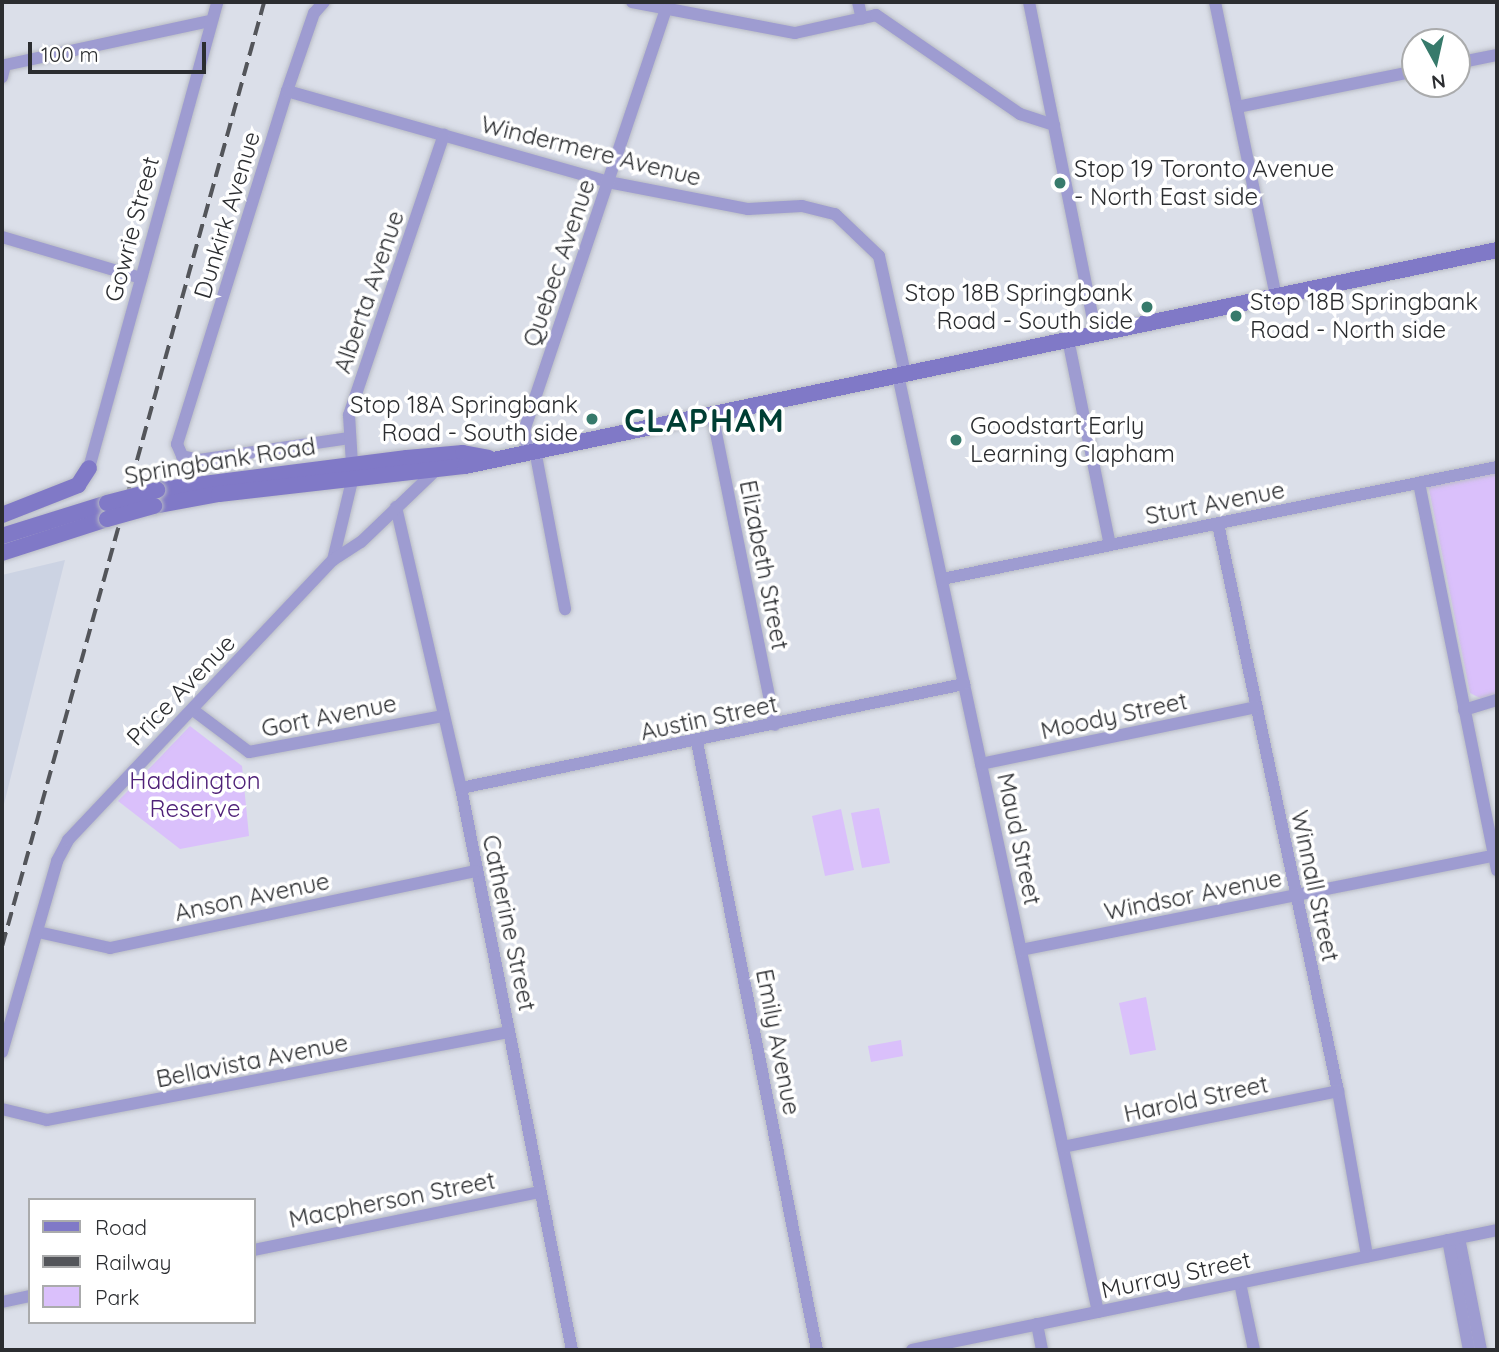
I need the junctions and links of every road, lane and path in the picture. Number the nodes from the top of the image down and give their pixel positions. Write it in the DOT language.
graph roads {
  1 [pos="217,2"];
  2 [pos="324,2"];
  3 [pos="632,2"];
  4 [pos="859,2"];
  5 [pos="1030,2"];
  6 [pos="1215,2"];
  7 [pos="666,10"];
  8 [pos="862,19"];
  9 [pos="210,21"];
  10 [pos="1497,55"];
  11 [pos="1471,60"];
  12 [pos="3,69"];
  13 [pos="1401,74"];
  14 [pos="287,91"];
  15 [pos="1237,107"];
  16 [pos="1054,125"];
  17 [pos="444,135"];
  18 [pos="608,182"];
  19 [pos="2,237"];
  20 [pos="1497,250"];
  21 [pos="141,278"];
  22 [pos="1276,297"];
  23 [pos="1096,334"];
  24 [pos="1068,339"];
  25 [pos="901,374"];
  26 [pos="712,413"];
  27 [pos="349,438"];
  28 [pos="177,444"];
  29 [pos="531,450"];
  30 [pos="491,459"];
  31 [pos="352,464"];
  32 [pos="1497,467"];
  33 [pos="89,468"];
  34 [pos="435,471"];
  35 [pos="352,481"];
  36 [pos="1419,483"];
  37 [pos="51,496"];
  38 [pos="155,498"];
  39 [pos="396,507"];
  40 [pos="107,511"];
  41 [pos="74,513"];
  42 [pos="2,515"];
  43 [pos="1218,524"];
  44 [pos="2,536"];
  45 [pos="1110,545"];
  46 [pos="2,553"];
  47 [pos="333,560"];
  48 [pos="942,579"];
  49 [pos="565,609"];
  50 [pos="964,684"];
  51 [pos="1497,700"];
  52 [pos="1256,707"];
  53 [pos="193,710"];
  54 [pos="1464,710"];
  55 [pos="444,716"];
  56 [pos="775,726"];
  57 [pos="697,742"];
  58 [pos="981,764"];
  59 [pos="461,788"];
  60 [pos="1496,856"];
  61 [pos="1497,870"];
  62 [pos="475,871"];
  63 [pos="1296,896"];
  64 [pos="38,932"];
  65 [pos="1021,950"];
  66 [pos="509,1032"];
  67 [pos="2,1052"];
  68 [pos="1338,1091"];
  69 [pos="2,1110"];
  70 [pos="1063,1147"];
  71 [pos="539,1192"];
  72 [pos="1497,1230"];
  73 [pos="1453,1239"];
  74 [pos="256,1250"];
  75 [pos="1367,1256"];
  76 [pos="1240,1283"];
  77 [pos="28,1296"];
  78 [pos="2,1302"];
  79 [pos="1098,1312"];
  80 [pos="1037,1324"];
  81 [pos="572,1350"];
  82 [pos="817,1350"];
  83 [pos="912,1350"];
  84 [pos="1042,1350"];
  85 [pos="1254,1350"];
  86 [pos="1469,1350"];
  87 [pos="1481,1350"];
  1 -- 9 [label="street, Gowrie Street"];
  2 -- 14 [label="street, Dunkirk Avenue"];
  3 -- 7 [label="street"];
  4 -- 8 [label="street"];
  5 -- 16 [label="street"];
  6 -- 15 [label="street"];
  7 -- 8 [label="street"];
  7 -- 18 [label="street, Quebec Avenue"];
  8 -- 16 [label="street"];
  9 -- 12 [label="street"];
  9 -- 21 [label="street, Gowrie Street"];
  10 -- 11 [label="street"];
  13 -- 15 [label="street"];
  14 -- 17 [label="street, Windermere Avenue"];
  14 -- 28 [label="street, Dunkirk Avenue"];
  15 -- 22 [label="street"];
  16 -- 23 [label="street"];
  17 -- 18 [label="street, Windermere Avenue"];
  17 -- 27 [label="street, Alberta Avenue"];
  18 -- 25 [label="street, Windermere Avenue"];
  18 -- 29 [label="street, Quebec Avenue"];
  19 -- 21 [label="street"];
  20 -- 22 [label="main road, Springbank Road"];
  21 -- 33 [label="street, Gowrie Street"];
  22 -- 23 [label="main road, Springbank Road"];
  23 -- 24 [label="main road, Springbank Road"];
  24 -- 25 [label="main road, Springbank Road"];
  24 -- 45 [label="street"];
  25 -- 26 [label="main road, Springbank Road"];
  25 -- 48 [label="street, Maud Street"];
  26 -- 29 [label="main road, Springbank Road"];
  26 -- 56 [label="street, Elizabeth Street"];
  27 -- 28 [label="street, Springbank Road"];
  27 -- 31 [label="street, Alberta Avenue"];
  29 -- 30 [label="main road, Springbank Road"];
  29 -- 49 [label="street, Quebec Avenue"];
  30 -- 31 [label="main road, Springbank Road"];
  30 -- 34 [label="main road, Springbank Road"];
  31 -- 35 [label="main road"];
  31 -- 38 [label="main road, Springbank Road"];
  32 -- 36 [label="street, Sturt Avenue"];
  33 -- 37 [label="main road"];
  34 -- 35 [label="main road, Springbank Road"];
  34 -- 39 [label="street, Price Avenue"];
  35 -- 38 [label="main road, Springbank Road"];
  35 -- 47 [label="street, Price Avenue"];
  36 -- 43 [label="street, Sturt Avenue"];
  36 -- 54 [label="street"];
  37 -- 41 [label="main road"];
  37 -- 42 [label="main road"];
  38 -- 40 [label="main road, Springbank Road, bridge"];
  39 -- 47 [label="street, Price Avenue"];
  39 -- 55 [label="street, Catherine Street"];
  40 -- 41 [label="main road, Springbank Road"];
  40 -- 46 [label="main road, Springbank Road"];
  41 -- 44 [label="main road, Springbank Road"];
  43 -- 45 [label="street, Sturt Avenue"];
  43 -- 52 [label="street, Winnall Street"];
  45 -- 48 [label="street, Sturt Avenue"];
  47 -- 53 [label="street, Price Avenue"];
  48 -- 50 [label="street, Maud Street"];
  50 -- 56 [label="street, Austin Street"];
  50 -- 58 [label="street, Maud Street"];
  51 -- 54 [label="street"];
  52 -- 58 [label="street, Moody Street"];
  52 -- 63 [label="street, Winnall Street"];
  53 -- 55 [label="street, Gort Avenue"];
  53 -- 64 [label="street, Price Avenue"];
  54 -- 60 [label="street"];
  55 -- 59 [label="street, Catherine Street"];
  56 -- 57 [label="street, Austin Street"];
  57 -- 59 [label="street, Austin Street"];
  57 -- 82 [label="street, Emily Avenue"];
  58 -- 65 [label="street, Maud Street"];
  59 -- 62 [label="street, Catherine Street"];
  60 -- 61 [label="street"];
  60 -- 63 [label="street, Windsor Avenue"];
  62 -- 64 [label="street, Anson Avenue"];
  62 -- 66 [label="street, Catherine Street"];
  63 -- 65 [label="street, Windsor Avenue"];
  63 -- 68 [label="street, Winnall Street"];
  64 -- 67 [label="street, Price Avenue"];
  65 -- 70 [label="street, Maud Street"];
  66 -- 69 [label="street, Bellavista Avenue"];
  66 -- 71 [label="street, Catherine Street"];
  68 -- 70 [label="street, Harold Street"];
  68 -- 75 [label="street, Winnall Street"];
  70 -- 79 [label="street, Maud Street"];
  71 -- 74 [label="street, Macpherson Street"];
  71 -- 81 [label="street, Catherine Street"];
  72 -- 73 [label="street, Murray Street"];
  73 -- 75 [label="street, Murray Street"];
  73 -- 86 [label="street"];
  73 -- 87 [label="street"];
  75 -- 76 [label="street, Murray Street"];
  76 -- 79 [label="street, Murray Street"];
  76 -- 85 [label="street"];
  77 -- 78 [label="street"];
  79 -- 80 [label="street, Murray Street"];
  80 -- 83 [label="street, Murray Street"];
  80 -- 84 [label="street"];
}
